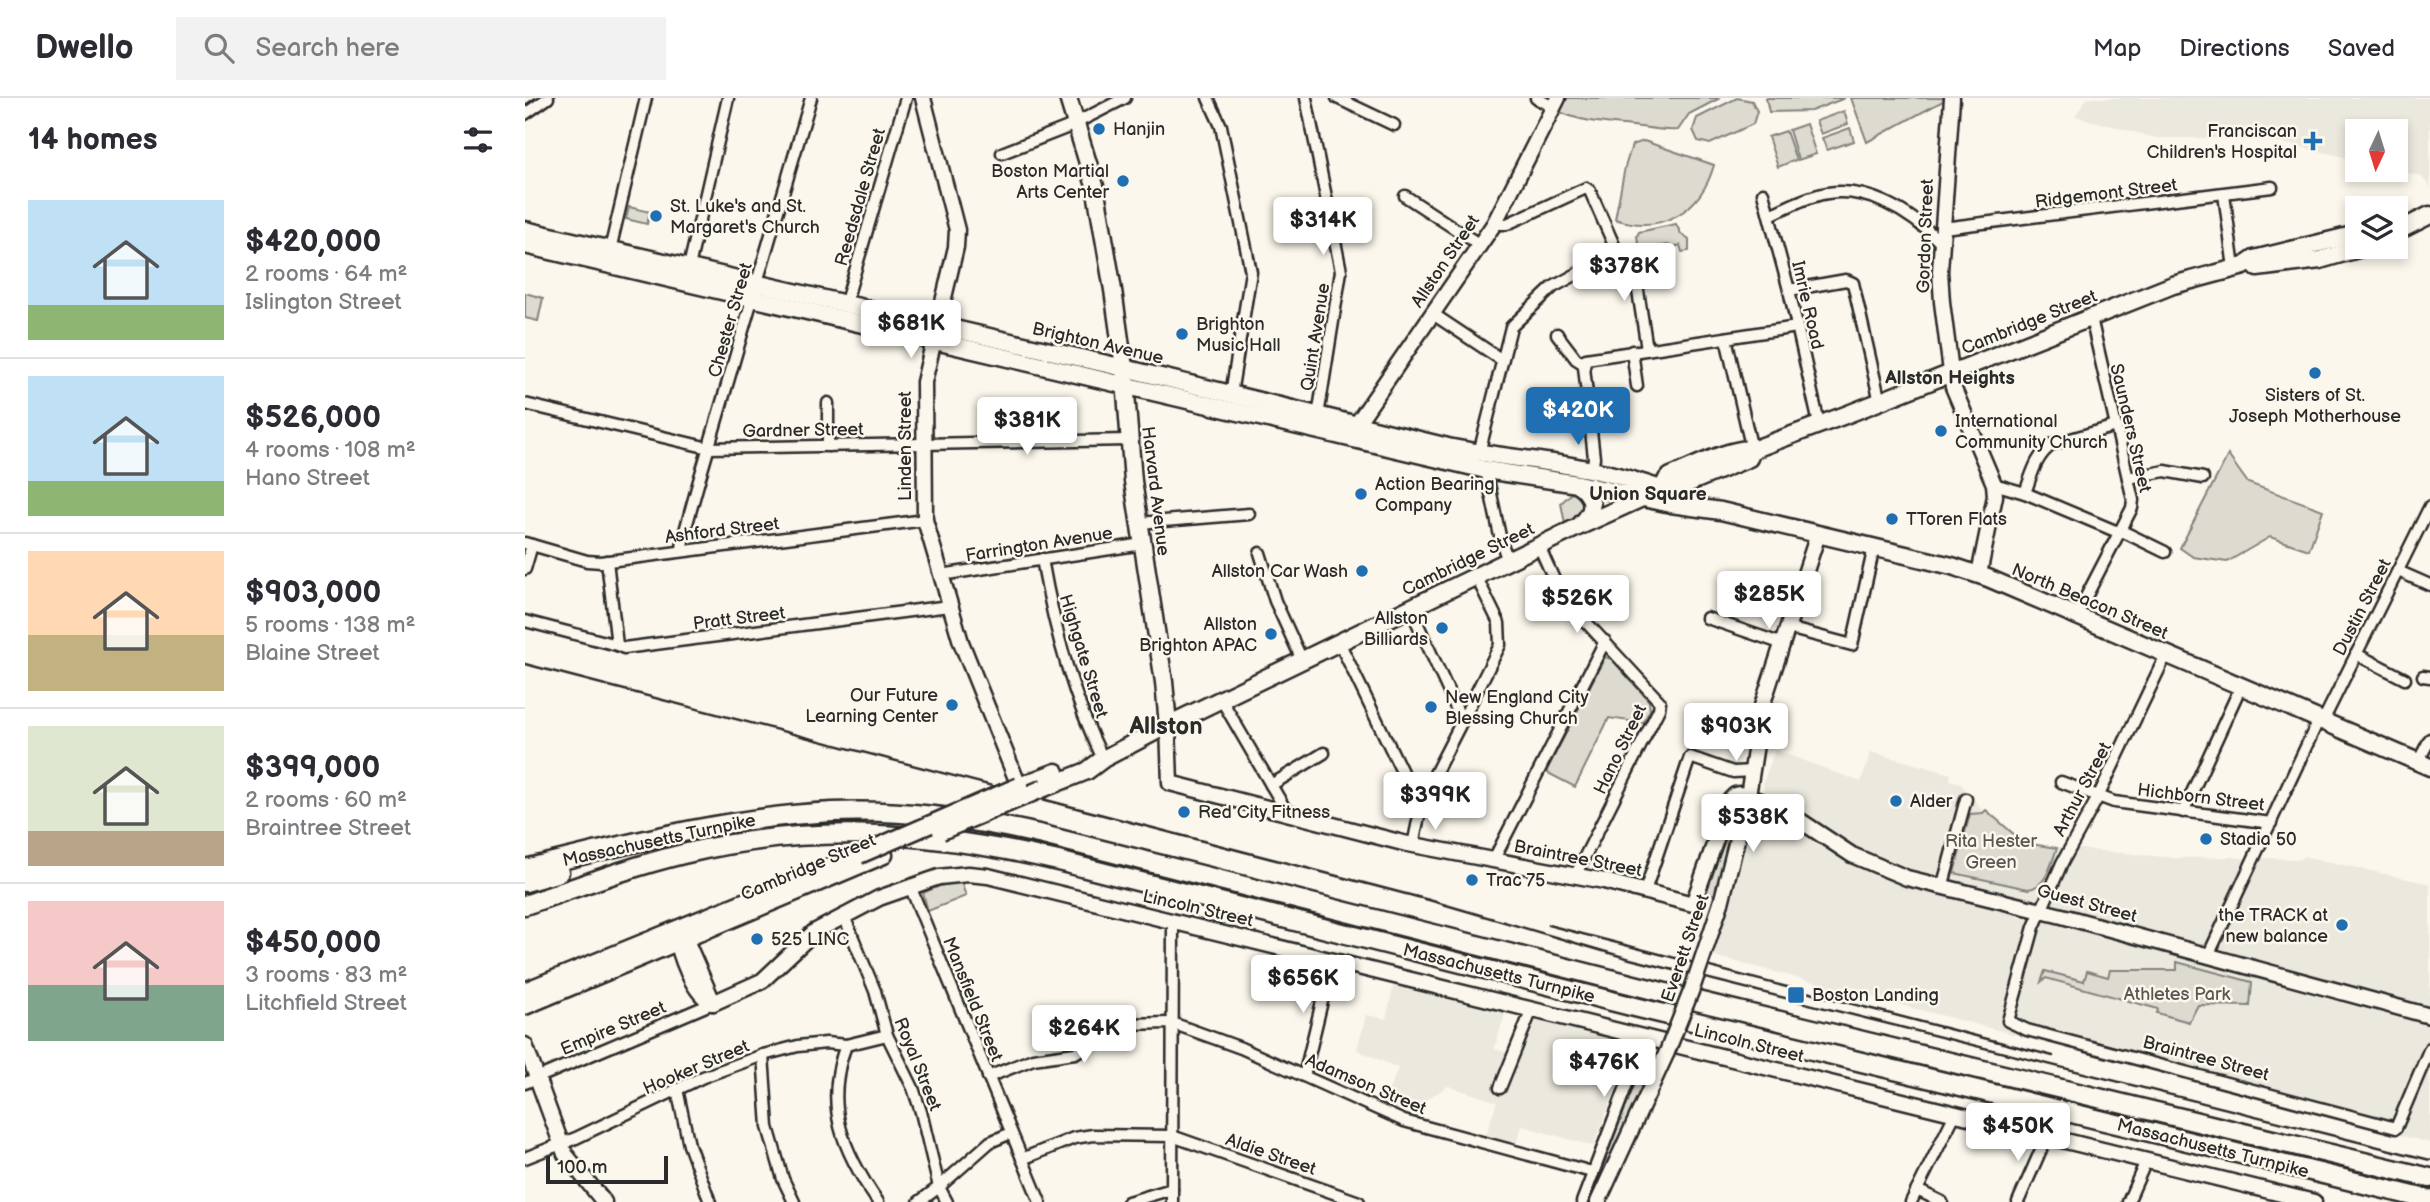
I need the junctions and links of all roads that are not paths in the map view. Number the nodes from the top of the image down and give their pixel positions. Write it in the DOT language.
graph roads {
  1 [pos="548,98"];
  2 [pos="646,98"];
  3 [pos="728,98"];
  4 [pos="811,98"];
  5 [pos="906,98"];
  6 [pos="923,98"];
  7 [pos="1067,98"];
  8 [pos="1125,98"];
  9 [pos="1208,98"];
  10 [pos="1306,98"];
  11 [pos="1337,98"];
  12 [pos="1535,98"];
  13 [pos="1952,98"];
  14 [pos="1556,102"];
  15 [pos="525,114"];
  16 [pos="1076,124"];
  17 [pos="1394,125"];
  18 [pos="1002,153"];
  19 [pos="2272,187"];
  20 [pos="1763,193"];
  21 [pos="2224,194"];
  22 [pos="1405,196"];
  23 [pos="2430,206"];
  24 [pos="1770,215"];
  25 [pos="2408,215"];
  26 [pos="2430,215"];
  27 [pos="1494,223"];
  28 [pos="2408,226"];
  29 [pos="1943,228"];
  30 [pos="525,230"];
  31 [pos="2345,237"];
  32 [pos="1942,244"];
  33 [pos="525,245"];
  34 [pos="1480,246"];
  35 [pos="1632,252"];
  36 [pos="2345,253"];
  37 [pos="608,257"];
  38 [pos="2239,267"];
  39 [pos="687,275"];
  40 [pos="1789,290"];
  41 [pos="754,292"];
  42 [pos="845,305"];
  43 [pos="1433,314"];
  44 [pos="2091,318"];
  45 [pos="1797,327"];
  46 [pos="935,333"];
  47 [pos="1557,334"];
  48 [pos="1726,338"];
  49 [pos="1647,349"];
  50 [pos="1632,351"];
  51 [pos="1502,359"];
  52 [pos="1584,362"];
  53 [pos="1952,372"];
  54 [pos="1124,377"];
  55 [pos="1637,386"];
  56 [pos="1231,394"];
  57 [pos="1879,402"];
  58 [pos="828,403"];
  59 [pos="525,404"];
  60 [pos="1318,416"];
  61 [pos="1819,424"];
  62 [pos="2116,426"];
  63 [pos="1354,432"];
  64 [pos="1129,440"];
  65 [pos="924,444"];
  66 [pos="828,446"];
  67 [pos="709,448"];
  68 [pos="1752,450"];
  69 [pos="1479,453"];
  70 [pos="1486,470"];
  71 [pos="1592,470"];
  72 [pos="2128,478"];
  73 [pos="2203,478"];
  74 [pos="1578,484"];
  75 [pos="1994,484"];
  76 [pos="1662,489"];
  77 [pos="2025,493"];
  78 [pos="1643,497"];
  79 [pos="1721,511"];
  80 [pos="2429,512"];
  81 [pos="1249,514"];
  82 [pos="925,520"];
  83 [pos="1139,523"];
  84 [pos="1578,527"];
  85 [pos="2120,531"];
  86 [pos="1818,534"];
  87 [pos="528,544"];
  88 [pos="1143,544"];
  89 [pos="1539,546"];
  90 [pos="1874,547"];
  91 [pos="683,551"];
  92 [pos="2165,552"];
  93 [pos="1260,553"];
  94 [pos="1042,559"];
  95 [pos="607,561"];
  96 [pos="1508,561"];
  97 [pos="525,569"];
  98 [pos="2398,571"];
  99 [pos="1979,574"];
  100 [pos="941,575"];
  101 [pos="1476,576"];
  102 [pos="2430,585"];
  103 [pos="949,606"];
  104 [pos="1410,607"];
  105 [pos="2076,616"];
  106 [pos="1707,618"];
  107 [pos="525,621"];
  108 [pos="1788,628"];
  109 [pos="1605,641"];
  110 [pos="1339,642"];
  111 [pos="1783,644"];
  112 [pos="618,645"];
  113 [pos="2356,654"];
  114 [pos="2167,655"];
  115 [pos="1302,660"];
  116 [pos="2405,679"];
  117 [pos="2241,686"];
  118 [pos="1221,699"];
  119 [pos="2321,720"];
  120 [pos="1462,721"];
  121 [pos="1168,725"];
  122 [pos="2430,738"];
  123 [pos="1324,752"];
  124 [pos="1103,759"];
  125 [pos="2424,764"];
  126 [pos="1753,771"];
  127 [pos="2061,782"];
  128 [pos="1021,783"];
  129 [pos="1271,785"];
  130 [pos="1748,796"];
  131 [pos="2098,797"];
  132 [pos="1966,799"];
  133 [pos="1420,811"];
  134 [pos="2183,812"];
  135 [pos="1288,814"];
  136 [pos="782,815"];
  137 [pos="2271,823"];
  138 [pos="1413,845"];
  139 [pos="1493,861"];
  140 [pos="642,865"];
  141 [pos="525,869"];
  142 [pos="1575,876"];
  143 [pos="525,882"];
  144 [pos="910,886"];
  145 [pos="1942,888"];
  146 [pos="1645,891"];
  147 [pos="525,905"];
  148 [pos="2042,911"];
  149 [pos="525,914"];
  150 [pos="844,916"];
  151 [pos="1173,921"];
  152 [pos="679,937"];
  153 [pos="2208,956"];
  154 [pos="1332,960"];
  155 [pos="525,991"];
  156 [pos="713,1003"];
  157 [pos="525,1006"];
  158 [pos="1532,1009"];
  159 [pos="2430,1016"];
  160 [pos="2008,1021"];
  161 [pos="1173,1023"];
  162 [pos="887,1035"];
  163 [pos="1645,1037"];
  164 [pos="525,1045"];
  165 [pos="846,1045"];
  166 [pos="2430,1048"];
  167 [pos="763,1055"];
  168 [pos="1304,1076"];
  169 [pos="988,1077"];
  170 [pos="531,1080"];
  171 [pos="1500,1088"];
  172 [pos="677,1089"];
  173 [pos="1955,1114"];
  174 [pos="1011,1133"];
  175 [pos="1172,1136"];
  176 [pos="2047,1136"];
  177 [pos="560,1144"];
  178 [pos="525,1158"];
  179 [pos="1022,1159"];
  180 [pos="2146,1161"];
  181 [pos="1592,1172"];
  182 [pos="2430,1178"];
  183 [pos="939,1187"];
  184 [pos="1172,1189"];
  185 [pos="1917,1190"];
  186 [pos="2430,1200"];
  187 [pos="602,1201"];
  188 [pos="710,1202"];
  189 [pos="794,1202"];
  190 [pos="878,1202"];
  191 [pos="919,1202"];
  192 [pos="947,1202"];
  193 [pos="1039,1202"];
  194 [pos="1128,1202"];
  195 [pos="1172,1202"];
  196 [pos="1359,1202"];
  197 [pos="1582,1202"];
  198 [pos="1598,1202"];
  199 [pos="1911,1202"];
  200 [pos="1942,1202"];
  201 [pos="2018,1202"];
  202 [pos="2128,1202"];
  203 [pos="2314,1202"];
  1 -- 15 [label="street"];
  2 -- 37 [label="street"];
  3 -- 39 [label="street"];
  4 -- 41 [label="street, Chester Street"];
  5 -- 42 [label="street, Reedsdale Street"];
  6 -- 46 [label="street, Linden Street"];
  7 -- 16 [label="main road, Harvard Avenue"];
  8 -- 16 [label="street"];
  9 -- 56 [label="street"];
  10 -- 60 [label="street, Quint Avenue"];
  11 -- 17 [label="street"];
  12 -- 14 [label="street"];
  13 -- 29 [label="street, Gordon Street"];
  14 -- 27 [label="street, Allston Street"];
  16 -- 18 [label="street"];
  16 -- 54 [label="main road, Harvard Avenue"];
  19 -- 21 [label="street, Ridgemont Street"];
  20 -- 24 [label="street, Imrie Road"];
  21 -- 29 [label="street, Ridgemont Street"];
  21 -- 38 [label="street"];
  22 -- 34 [label="street"];
  23 -- 25 [label="main road"];
  24 -- 32 [label="street"];
  24 -- 40 [label="street, Imrie Road"];
  26 -- 28 [label="main road"];
  27 -- 34 [label="street, Allston Street"];
  27 -- 51 [label="street"];
  29 -- 32 [label="street, Gordon Street"];
  30 -- 37 [label="main road, Brighton Avenue"];
  31 -- 38 [label="main road, Cambridge Street"];
  32 -- 53 [label="street, Gordon Street"];
  33 -- 37 [label="main road, Brighton Avenue"];
  34 -- 43 [label="street, Allston Street"];
  35 -- 49 [label="street"];
  36 -- 38 [label="main road, Cambridge Street"];
  37 -- 39 [label="main road, Brighton Avenue"];
  38 -- 44 [label="main road, Cambridge Street"];
  39 -- 41 [label="main road, Brighton Avenue"];
  40 -- 45 [label="street, Imrie Road"];
  40 -- 57 [label="street"];
  41 -- 42 [label="main road, Brighton Avenue"];
  41 -- 46 [label="main road, Brighton Avenue"];
  41 -- 67 [label="street, Chester Street"];
  42 -- 46 [label="main road, Brighton Avenue"];
  43 -- 51 [label="street"];
  43 -- 63 [label="street, Allston Street"];
  44 -- 53 [label="main road, Cambridge Street"];
  44 -- 62 [label="street, Saunders Street"];
  45 -- 48 [label="street"];
  45 -- 61 [label="street, Imrie Road"];
  46 -- 54 [label="main road, Brighton Avenue"];
  46 -- 65 [label="street, Linden Street"];
  47 -- 52 [label="street"];
  48 -- 49 [label="street"];
  48 -- 68 [label="street"];
  49 -- 50 [label="street"];
  50 -- 52 [label="street"];
  50 -- 55 [label="street"];
  51 -- 69 [label="street"];
  52 -- 71 [label="street"];
  53 -- 57 [label="main road, Cambridge Street"];
  53 -- 75 [label="street, Gordon Street"];
  54 -- 56 [label="main road, Brighton Avenue"];
  54 -- 63 [label="main road, Brighton Avenue"];
  54 -- 64 [label="main road, Harvard Avenue"];
  56 -- 60 [label="main road, Brighton Avenue"];
  57 -- 61 [label="main road, Cambridge Street"];
  58 -- 66 [label="street"];
  59 -- 67 [label="street, Gardner Street"];
  60 -- 63 [label="main road, Brighton Avenue"];
  61 -- 68 [label="main road, Cambridge Street"];
  62 -- 72 [label="street, Saunders Street"];
  62 -- 77 [label="street"];
  63 -- 69 [label="main road, Brighton Avenue"];
  63 -- 70 [label="main road, Brighton Avenue"];
  64 -- 65 [label="street, Gardner Street"];
  64 -- 83 [label="main road, Harvard Avenue"];
  65 -- 66 [label="street, Gardner Street"];
  65 -- 82 [label="street, Linden Street"];
  66 -- 67 [label="street, Gardner Street"];
  67 -- 91 [label="street, Chester Street"];
  68 -- 76 [label="main road, Cambridge Street"];
  68 -- 76 [label="main road, Cambridge Street"];
  69 -- 71 [label="main road, Brighton Avenue"];
  70 -- 74 [label="main road, Brighton Avenue"];
  70 -- 96 [label="street"];
  71 -- 76 [label="main road, Brighton Avenue"];
  72 -- 73 [label="street"];
  72 -- 85 [label="street, Saunders Street"];
  74 -- 78 [label="main road, Brighton Avenue"];
  74 -- 84 [label="main road"];
  75 -- 77 [label="street"];
  75 -- 99 [label="street, Gordon Street"];
  76 -- 78 [label="main road, Cambridge Street"];
  76 -- 79 [label="main road, North Beacon Street"];
  77 -- 85 [label="street"];
  78 -- 79 [label="main road, North Beacon Street"];
  78 -- 84 [label="main road, Cambridge Street"];
  79 -- 86 [label="main road, North Beacon Street"];
  80 -- 98 [label="street, Dustin Street"];
  81 -- 83 [label="street"];
  82 -- 91 [label="street, Ashford Street"];
  82 -- 100 [label="street, Linden Street"];
  83 -- 88 [label="main road, Harvard Avenue"];
  84 -- 89 [label="main road, Cambridge Street"];
  85 -- 92 [label="street"];
  85 -- 105 [label="street, Saunders Street"];
  86 -- 90 [label="main road, North Beacon Street"];
  86 -- 108 [label="street, Everett Street"];
  87 -- 95 [label="street, Ashford Street"];
  87 -- 97 [label="street"];
  88 -- 94 [label="street, Farrington Avenue"];
  88 -- 121 [label="main road, Harvard Avenue"];
  89 -- 96 [label="main road, Cambridge Street"];
  89 -- 109 [label="street, Hano Street"];
  90 -- 99 [label="main road, North Beacon Street"];
  90 -- 108 [label="street"];
  91 -- 95 [label="street, Ashford Street"];
  93 -- 115 [label="street"];
  94 -- 100 [label="street, Farrington Avenue"];
  94 -- 124 [label="street, Highgate Street"];
  95 -- 112 [label="street"];
  96 -- 101 [label="main road, Cambridge Street"];
  98 -- 102 [label="street"];
  98 -- 113 [label="street, Dustin Street"];
  99 -- 105 [label="main road, North Beacon Street"];
  100 -- 103 [label="street, Linden Street"];
  101 -- 104 [label="main road, Cambridge Street"];
  101 -- 120 [label="street"];
  103 -- 112 [label="street, Pratt Street"];
  103 -- 128 [label="street, Linden Street"];
  104 -- 110 [label="main road, Cambridge Street"];
  104 -- 120 [label="street"];
  105 -- 114 [label="main road, North Beacon Street"];
  106 -- 111 [label="street"];
  107 -- 112 [label="street, Pratt Street"];
  108 -- 111 [label="street, Everett Street"];
  109 -- 139 [label="street"];
  109 -- 142 [label="street, Hano Street"];
  110 -- 115 [label="main road, Cambridge Street"];
  110 -- 133 [label="street"];
  111 -- 126 [label="street, Everett Street"];
  113 -- 116 [label="street"];
  113 -- 119 [label="street, Dustin Street"];
  114 -- 117 [label="main road, North Beacon Street"];
  114 -- 131 [label="street, Arthur Street"];
  115 -- 118 [label="main road, Cambridge Street"];
  117 -- 119 [label="main road, North Beacon Street"];
  117 -- 134 [label="street"];
  118 -- 121 [label="main road, Cambridge Street"];
  118 -- 129 [label="street"];
  119 -- 125 [label="main road, North Beacon Street"];
  119 -- 137 [label="street, Hichborn Street"];
  120 -- 133 [label="street"];
  121 -- 124 [label="main road, Cambridge Street"];
  121 -- 135 [label="street, Braintree Street"];
  122 -- 125 [label="street"];
  123 -- 129 [label="street"];
  124 -- 128 [label="main road, Cambridge Street"];
  124 -- 152 [label="main road, Cambridge Street, bridge"];
  126 -- 130 [label="street, Everett Street"];
  126 -- 146 [label="street"];
  127 -- 131 [label="street, Hichborn Street"];
  128 -- 152 [label="main road, Cambridge Street, bridge"];
  129 -- 135 [label="street"];
  130 -- 145 [label="street, Guest Street"];
  130 -- 146 [label="street, Braintree Street"];
  130 -- 198 [label="street, Everett Street, bridge"];
  131 -- 134 [label="street, Hichborn Street"];
  131 -- 148 [label="street, Arthur Street"];
  132 -- 145 [label="street"];
  133 -- 138 [label="street"];
  134 -- 137 [label="street, Hichborn Street"];
  135 -- 138 [label="street, Braintree Street"];
  136 -- 141 [label="highway, Massachusetts Turnpike"];
  136 -- 143 [label="highway"];
  136 -- 182 [label="highway, Massachusetts Turnpike"];
  137 -- 153 [label="street"];
  138 -- 139 [label="street, Braintree Street"];
  139 -- 142 [label="street, Braintree Street"];
  140 -- 147 [label="highway, Massachusetts Turnpike"];
  140 -- 149 [label="highway"];
  140 -- 186 [label="highway, Massachusetts Turnpike"];
  142 -- 146 [label="street, Braintree Street"];
  144 -- 150 [label="street, Lincoln Street"];
  144 -- 151 [label="street, Lincoln Street"];
  144 -- 169 [label="street, Mansfield Street"];
  145 -- 148 [label="street, Guest Street"];
  148 -- 153 [label="street, Guest Street"];
  148 -- 160 [label="street, Arthur Street"];
  150 -- 156 [label="street, Lincoln Street"];
  150 -- 162 [label="street, Royal Street"];
  151 -- 154 [label="street, Lincoln Street"];
  151 -- 161 [label="street"];
  152 -- 155 [label="main road, Cambridge Street"];
  152 -- 156 [label="street"];
  152 -- 157 [label="main road, Cambridge Street"];
  153 -- 159 [label="street, Guest Street"];
  154 -- 158 [label="street, Lincoln Street"];
  154 -- 168 [label="street"];
  156 -- 170 [label="street, Empire Street"];
  158 -- 163 [label="street, Lincoln Street"];
  158 -- 171 [label="street"];
  160 -- 166 [label="street, Braintree Street"];
  161 -- 168 [label="street, Adamson Street"];
  161 -- 169 [label="street, Adamson Street"];
  161 -- 175 [label="street"];
  162 -- 165 [label="street, Hooker Street"];
  162 -- 183 [label="street, Royal Street"];
  163 -- 173 [label="street, Lincoln Street"];
  163 -- 181 [label="street"];
  164 -- 170 [label="street"];
  165 -- 167 [label="street, Hooker Street"];
  165 -- 190 [label="street"];
  167 -- 172 [label="street, Hooker Street"];
  167 -- 189 [label="street"];
  168 -- 181 [label="street, Adamson Street"];
  169 -- 174 [label="street, Mansfield Street"];
  170 -- 177 [label="street"];
  172 -- 177 [label="street, Hooker Street"];
  172 -- 188 [label="street"];
  173 -- 176 [label="street, Lincoln Street"];
  173 -- 185 [label="street"];
  174 -- 179 [label="street, Mansfield Street"];
  174 -- 183 [label="street"];
  175 -- 179 [label="street, Aldie Street"];
  175 -- 184 [label="street"];
  175 -- 196 [label="street, Aldie Street"];
  176 -- 180 [label="street, Lincoln Street"];
  176 -- 201 [label="street"];
  177 -- 178 [label="street, Hooker Street"];
  177 -- 187 [label="street"];
  179 -- 193 [label="street, Mansfield Street"];
  180 -- 202 [label="street"];
  180 -- 203 [label="street, Lincoln Street"];
  181 -- 197 [label="street"];
  183 -- 191 [label="street"];
  183 -- 192 [label="street, Royal Street"];
  184 -- 194 [label="street"];
  184 -- 195 [label="street"];
  185 -- 199 [label="street"];
  185 -- 200 [label="street"];
}
